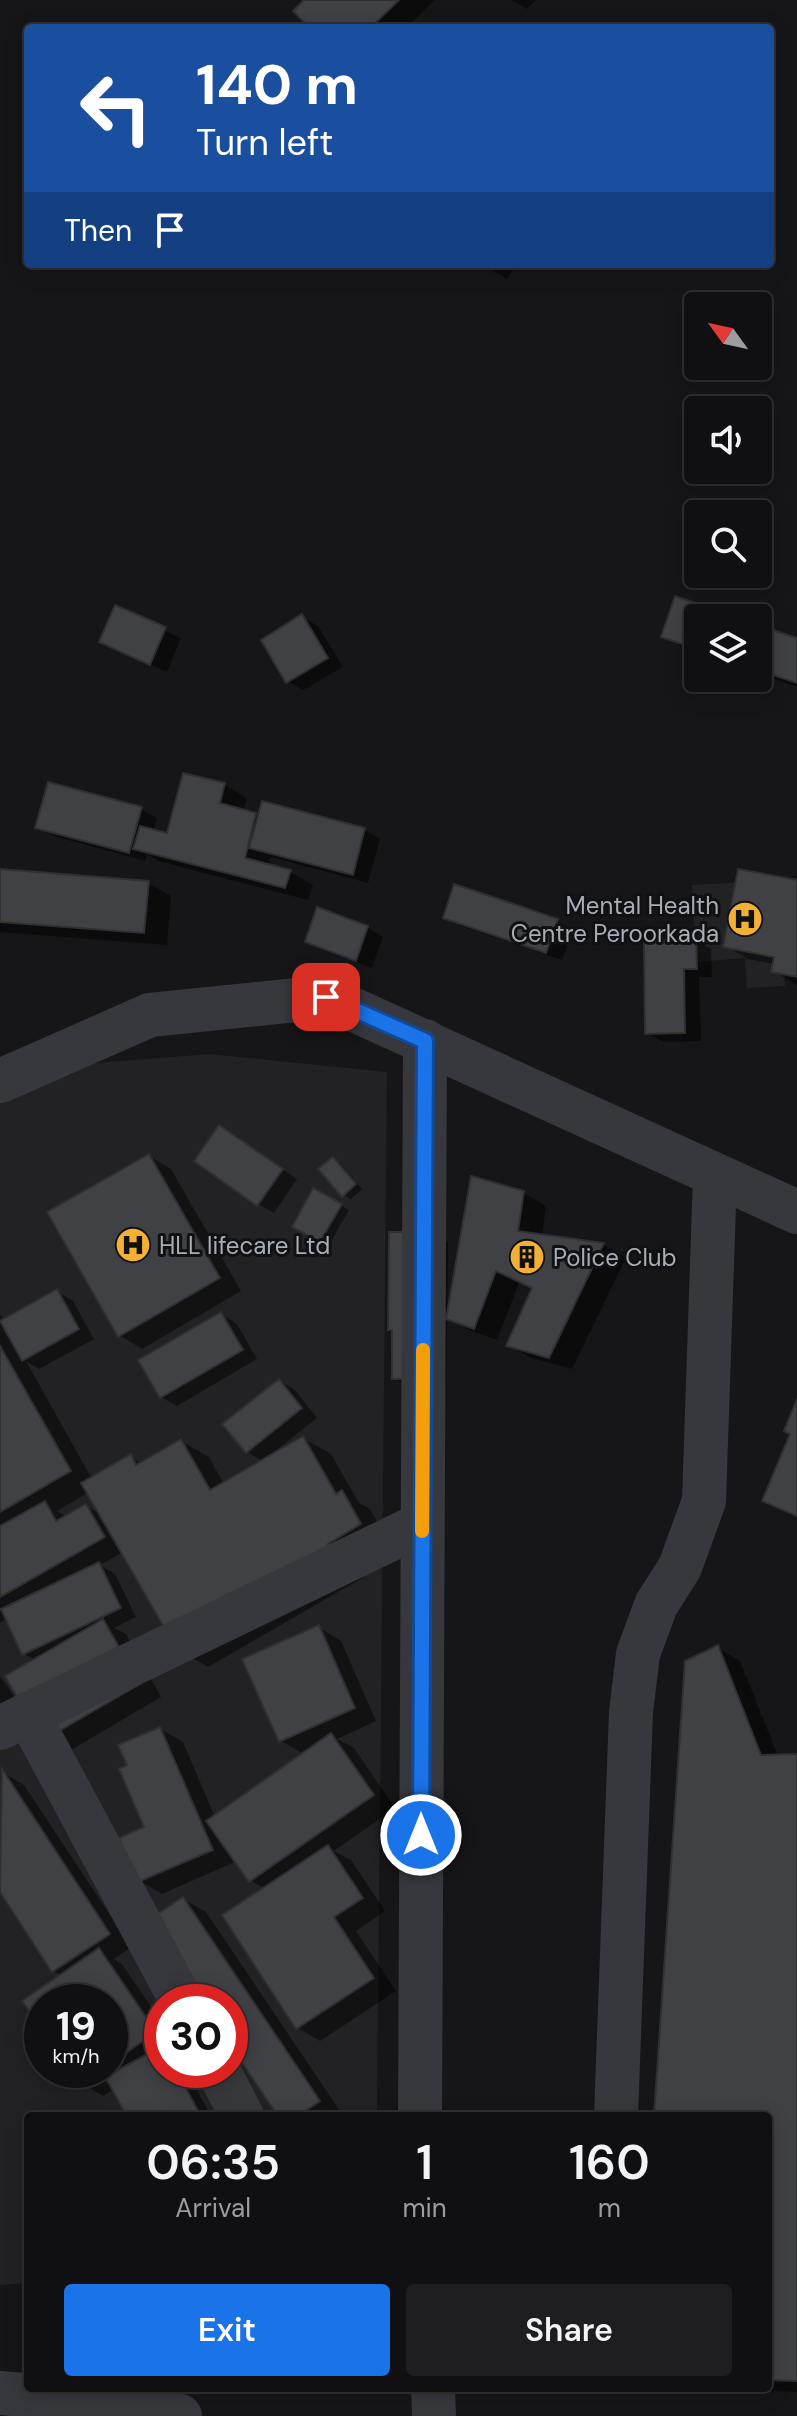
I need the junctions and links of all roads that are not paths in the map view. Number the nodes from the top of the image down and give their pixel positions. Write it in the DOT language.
graph roads {
  1 [pos="425,1041"];
  2 [pos="0,1081"];
  3 [pos="715,1175"];
  4 [pos="793,1199"];
  5 [pos="422,1524"];
  6 [pos="14,1721"];
  7 [pos="171,1984"];
  8 [pos="227,2088"];
  9 [pos="240,2112"];
  10 [pos="420,2112"];
  11 [pos="616,2112"];
  12 [pos="433,2392"];
  13 [pos="0,2393"];
  14 [pos="180,2416"];
  15 [pos="434,2416"];
  1 -- 2 [label="street"];
  1 -- 3 [label="street"];
  1 -- 5 [label="street"];
  3 -- 4 [label="street"];
  3 -- 11 [label="street"];
  5 -- 6 [label="street"];
  5 -- 10 [label="street"];
  6 -- 7 [label="street"];
  8 -- 9 [label="street"];
  12 -- 15 [label="street"];
  13 -- 14 [label="street"];
}
